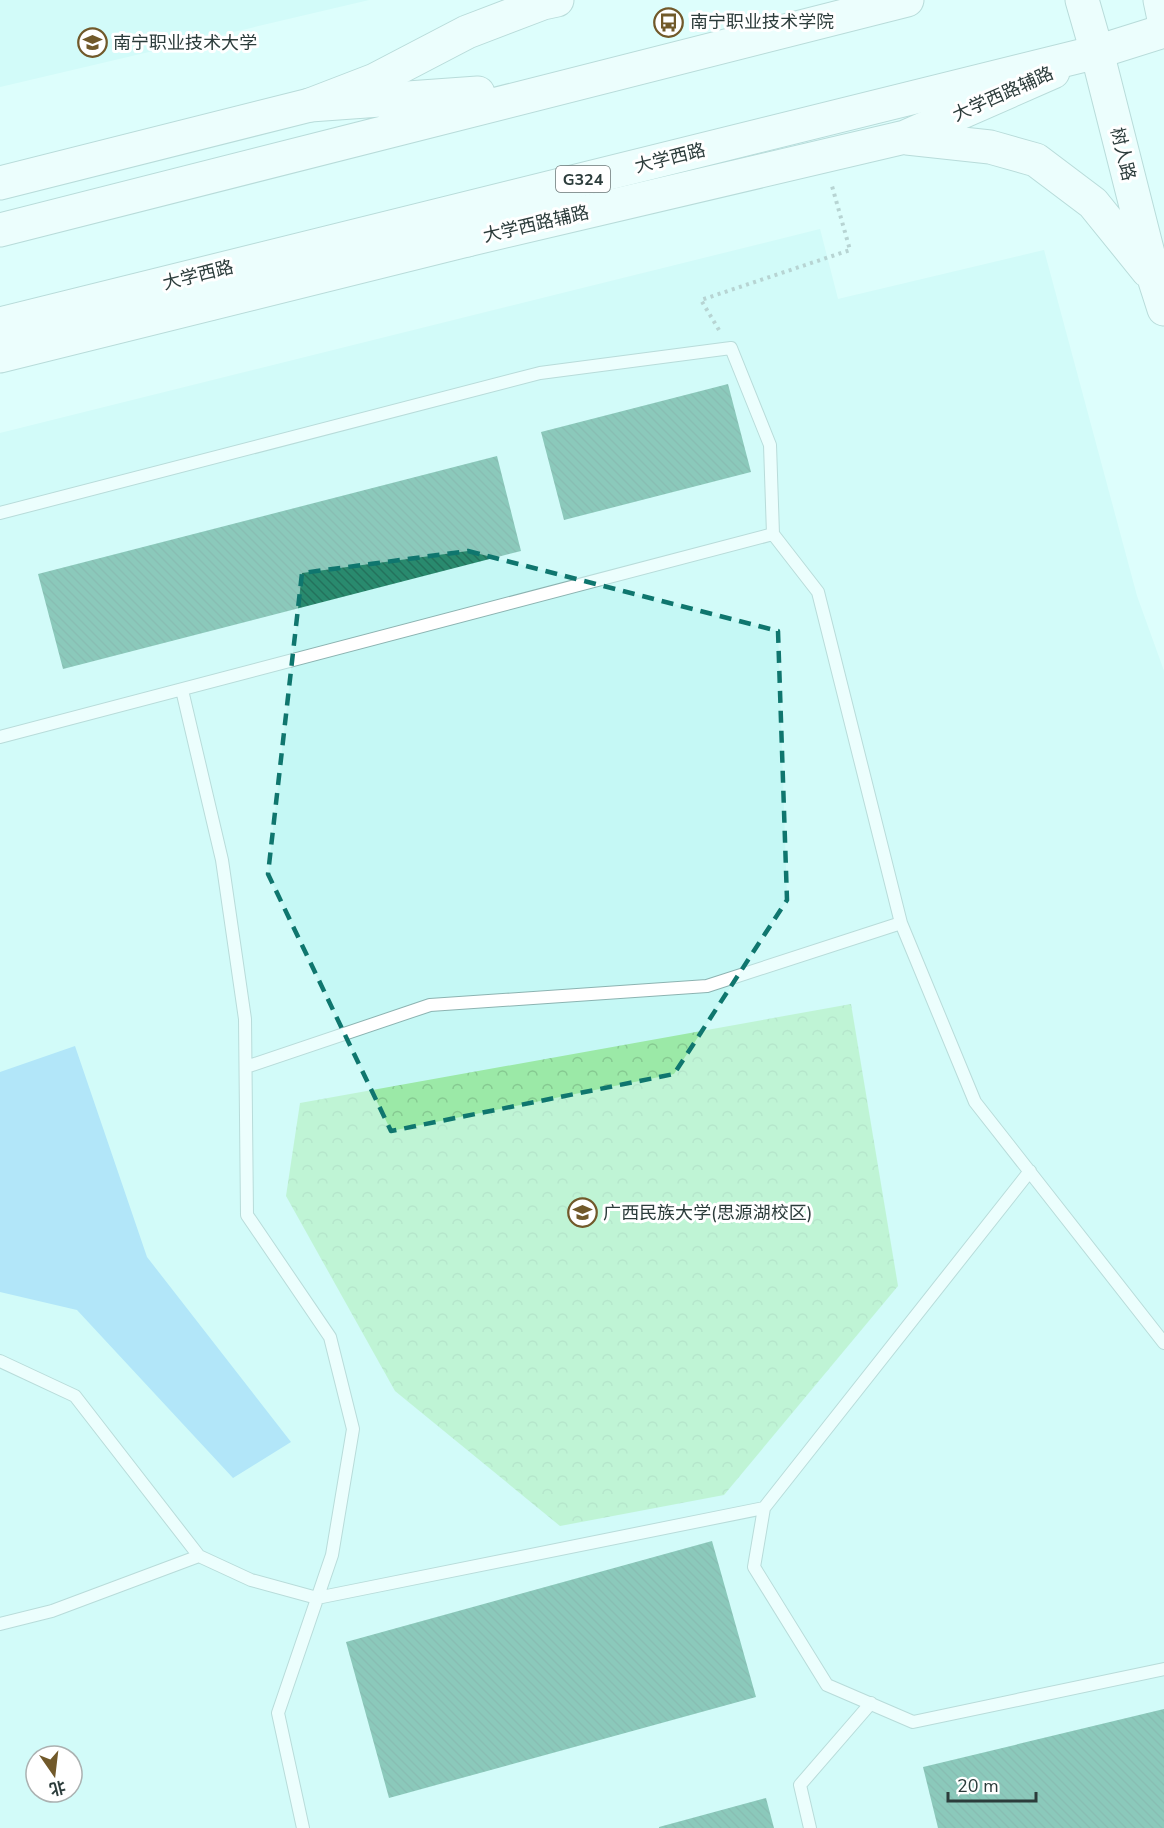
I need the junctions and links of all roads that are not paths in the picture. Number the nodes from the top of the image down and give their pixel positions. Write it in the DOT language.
graph roads {
  1 [pos="557,0"];
  2 [pos="907,0"];
  3 [pos="1082,0"];
  4 [pos="1160,0"];
  5 [pos="1164,20"];
  6 [pos="1164,31"];
  7 [pos="1097,52"];
  8 [pos="564,87"];
  9 [pos="310,105"];
  10 [pos="905,137"];
  11 [pos="675,156"];
  12 [pos="0,183"];
  13 [pos="0,230"];
  14 [pos="467,240"];
  15 [pos="1160,295"];
  16 [pos="212,303"];
  17 [pos="39,314"];
  18 [pos="0,324"];
  19 [pos="0,356"];
  20 [pos="0,513"];
  21 [pos="773,534"];
  22 [pos="182,690"];
  23 [pos="0,737"];
  24 [pos="901,923"];
  25 [pos="246,1067"];
  26 [pos="1030,1171"];
  27 [pos="1164,1343"];
  28 [pos="0,1361"];
  29 [pos="764,1508"];
  30 [pos="199,1556"];
  31 [pos="317,1598"];
  32 [pos="0,1624"];
  33 [pos="1164,1669"];
  34 [pos="871,1703"];
  35 [pos="303,1828"];
  36 [pos="810,1828"];
  1 -- 9 [label="main road"];
  2 -- 8 [label="main road"];
  3 -- 7 [label="main road, 树人路"];
  4 -- 5 [label="main road"];
  6 -- 7 [label="main road, 大学西路 / G324"];
  7 -- 10 [label="main road, 大学西路辅路"];
  7 -- 11 [label="main road, 大学西路 / G324"];
  7 -- 15 [label="main road, 树人路"];
  8 -- 9 [label="main road"];
  8 -- 13 [label="main road"];
  9 -- 12 [label="main road"];
  10 -- 14 [label="main road, 大学西路辅路"];
  10 -- 15 [label="main road"];
  11 -- 14 [label="main road"];
  11 -- 17 [label="main road, 大学西路 / G324"];
  14 -- 16 [label="main road, 大学西路辅路"];
  16 -- 17 [label="main road"];
  16 -- 19 [label="main road, 大学西路辅路"];
  17 -- 18 [label="main road, 大学西路 / G324"];
  20 -- 21 [label="lane"];
  21 -- 22 [label="lane"];
  21 -- 24 [label="lane"];
  22 -- 23 [label="lane"];
  22 -- 25 [label="lane"];
  24 -- 25 [label="lane"];
  24 -- 26 [label="lane"];
  25 -- 31 [label="lane"];
  26 -- 27 [label="lane"];
  26 -- 29 [label="lane"];
  28 -- 30 [label="lane"];
  29 -- 31 [label="lane"];
  29 -- 34 [label="lane"];
  30 -- 31 [label="lane"];
  30 -- 32 [label="lane"];
  31 -- 35 [label="lane"];
  33 -- 34 [label="lane"];
  34 -- 36 [label="lane"];
}
